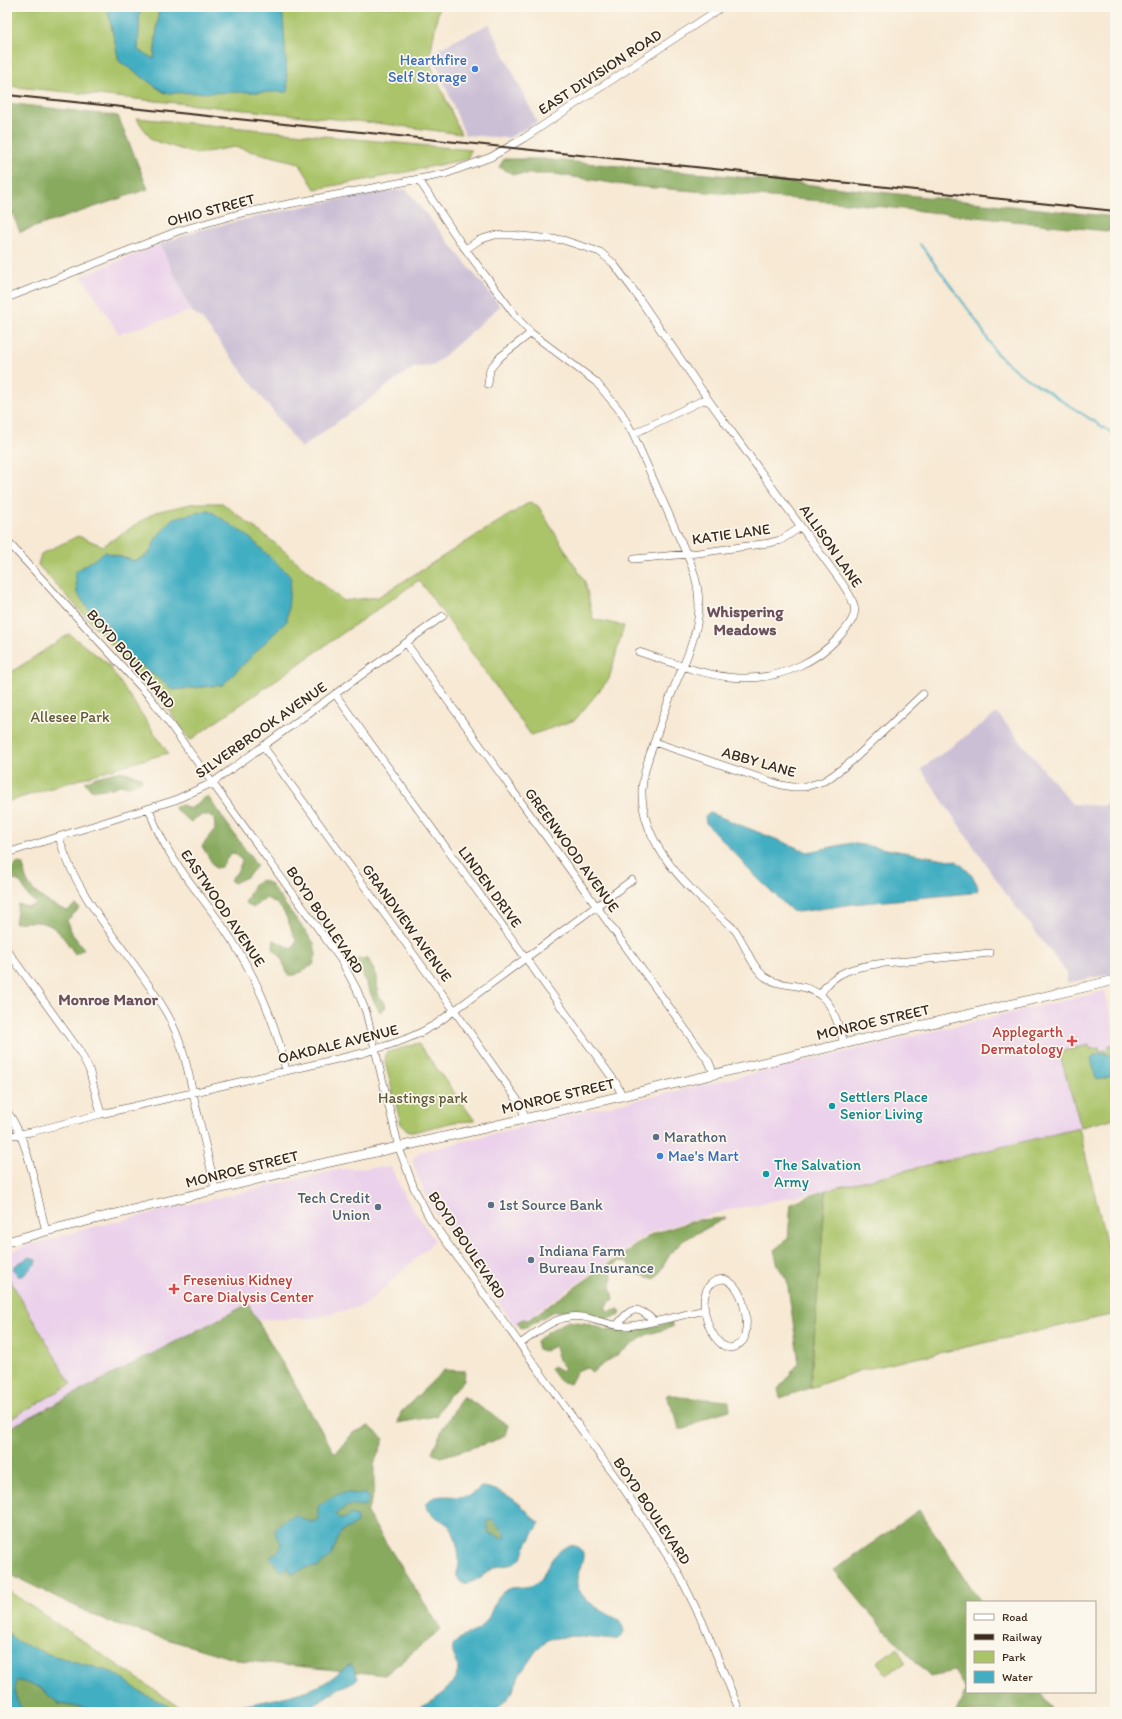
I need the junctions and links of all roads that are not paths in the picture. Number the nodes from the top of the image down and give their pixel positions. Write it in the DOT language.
graph roads {
  1 [pos="722,7"];
  2 [pos="431,178"];
  3 [pos="419,180"];
  4 [pos="466,249"];
  5 [pos="7,298"];
  6 [pos="531,334"];
  7 [pos="488,384"];
  8 [pos="710,402"];
  9 [pos="633,434"];
  10 [pos="801,527"];
  11 [pos="8,545"];
  12 [pos="685,554"];
  13 [pos="634,559"];
  14 [pos="443,616"];
  15 [pos="406,643"];
  16 [pos="639,652"];
  17 [pos="683,666"];
  18 [pos="335,694"];
  19 [pos="923,694"];
  20 [pos="654,742"];
  21 [pos="263,746"];
  22 [pos="212,782"];
  23 [pos="149,808"];
  24 [pos="59,837"];
  25 [pos="7,853"];
  26 [pos="632,880"];
  27 [pos="597,906"];
  28 [pos="7,950"];
  29 [pos="990,953"];
  30 [pos="525,958"];
  31 [pos="1115,980"];
  32 [pos="820,995"];
  33 [pos="454,1010"];
  34 [pos="844,1043"];
  35 [pos="375,1049"];
  36 [pos="286,1071"];
  37 [pos="714,1074"];
  38 [pos="193,1092"];
  39 [pos="622,1096"];
  40 [pos="7,1111"];
  41 [pos="100,1114"];
  42 [pos="525,1119"];
  43 [pos="20,1133"];
  44 [pos="7,1136"];
  45 [pos="399,1148"];
  46 [pos="215,1190"];
  47 [pos="46,1231"];
  48 [pos="7,1242"];
  49 [pos="705,1310"];
  50 [pos="654,1321"];
  51 [pos="617,1325"];
  52 [pos="520,1344"];
  53 [pos="740,1712"];
  1 -- 2 [label="street, EAST DIVISION ROAD"];
  2 -- 3 [label="street, OHIO STREET"];
  3 -- 4 [label="street"];
  3 -- 5 [label="street, OHIO STREET"];
  4 -- 6 [label="street"];
  4 -- 8 [label="street, ALLISON LANE"];
  6 -- 7 [label="street"];
  6 -- 9 [label="street"];
  8 -- 9 [label="street"];
  8 -- 10 [label="street, ALLISON LANE"];
  9 -- 12 [label="street"];
  10 -- 12 [label="street, KATIE LANE"];
  10 -- 17 [label="street, ALLISON LANE"];
  11 -- 22 [label="street, BOYD BOULEVARD"];
  12 -- 13 [label="street, KATIE LANE"];
  12 -- 17 [label="street"];
  14 -- 15 [label="street, SILVERBROOK AVENUE"];
  15 -- 18 [label="street, SILVERBROOK AVENUE"];
  15 -- 27 [label="street, GREENWOOD AVENUE"];
  16 -- 17 [label="street, ALLISON LANE"];
  17 -- 20 [label="street"];
  18 -- 21 [label="street, SILVERBROOK AVENUE"];
  18 -- 30 [label="street, LINDEN DRIVE"];
  19 -- 20 [label="street, ABBY LANE"];
  20 -- 32 [label="street"];
  21 -- 22 [label="street, SILVERBROOK AVENUE"];
  21 -- 33 [label="street, GRANDVIEW AVENUE"];
  22 -- 23 [label="street, SILVERBROOK AVENUE"];
  22 -- 35 [label="street, BOYD BOULEVARD"];
  23 -- 24 [label="street, SILVERBROOK AVENUE"];
  23 -- 36 [label="street, EASTWOOD AVENUE"];
  24 -- 25 [label="street, SILVERBROOK AVENUE"];
  24 -- 38 [label="street"];
  26 -- 27 [label="street, OAKDALE AVENUE"];
  27 -- 30 [label="street, OAKDALE AVENUE"];
  27 -- 37 [label="street, GREENWOOD AVENUE"];
  28 -- 41 [label="street"];
  29 -- 32 [label="street"];
  30 -- 33 [label="street, OAKDALE AVENUE"];
  30 -- 39 [label="street, LINDEN DRIVE"];
  31 -- 34 [label="main road, MONROE STREET"];
  32 -- 34 [label="street"];
  33 -- 35 [label="street, OAKDALE AVENUE"];
  33 -- 42 [label="street, GRANDVIEW AVENUE"];
  34 -- 37 [label="main road, MONROE STREET"];
  35 -- 36 [label="street, OAKDALE AVENUE"];
  35 -- 45 [label="street, BOYD BOULEVARD"];
  36 -- 38 [label="street, OAKDALE AVENUE"];
  37 -- 39 [label="main road, MONROE STREET"];
  38 -- 41 [label="street, OAKDALE AVENUE"];
  38 -- 46 [label="street"];
  39 -- 42 [label="main road, MONROE STREET"];
  40 -- 43 [label="street"];
  41 -- 43 [label="street, OAKDALE AVENUE"];
  42 -- 45 [label="main road, MONROE STREET"];
  43 -- 44 [label="street, OAKDALE AVENUE"];
  43 -- 47 [label="street"];
  45 -- 46 [label="main road, MONROE STREET"];
  45 -- 52 [label="street, BOYD BOULEVARD"];
  46 -- 47 [label="main road, MONROE STREET"];
  47 -- 48 [label="main road, MONROE STREET"];
  49 -- 49 [label="street"];
  49 -- 50 [label="street"];
  50 -- 51 [label="street"];
  50 -- 51 [label="street"];
  51 -- 52 [label="street"];
  52 -- 53 [label="street, BOYD BOULEVARD"];
}
